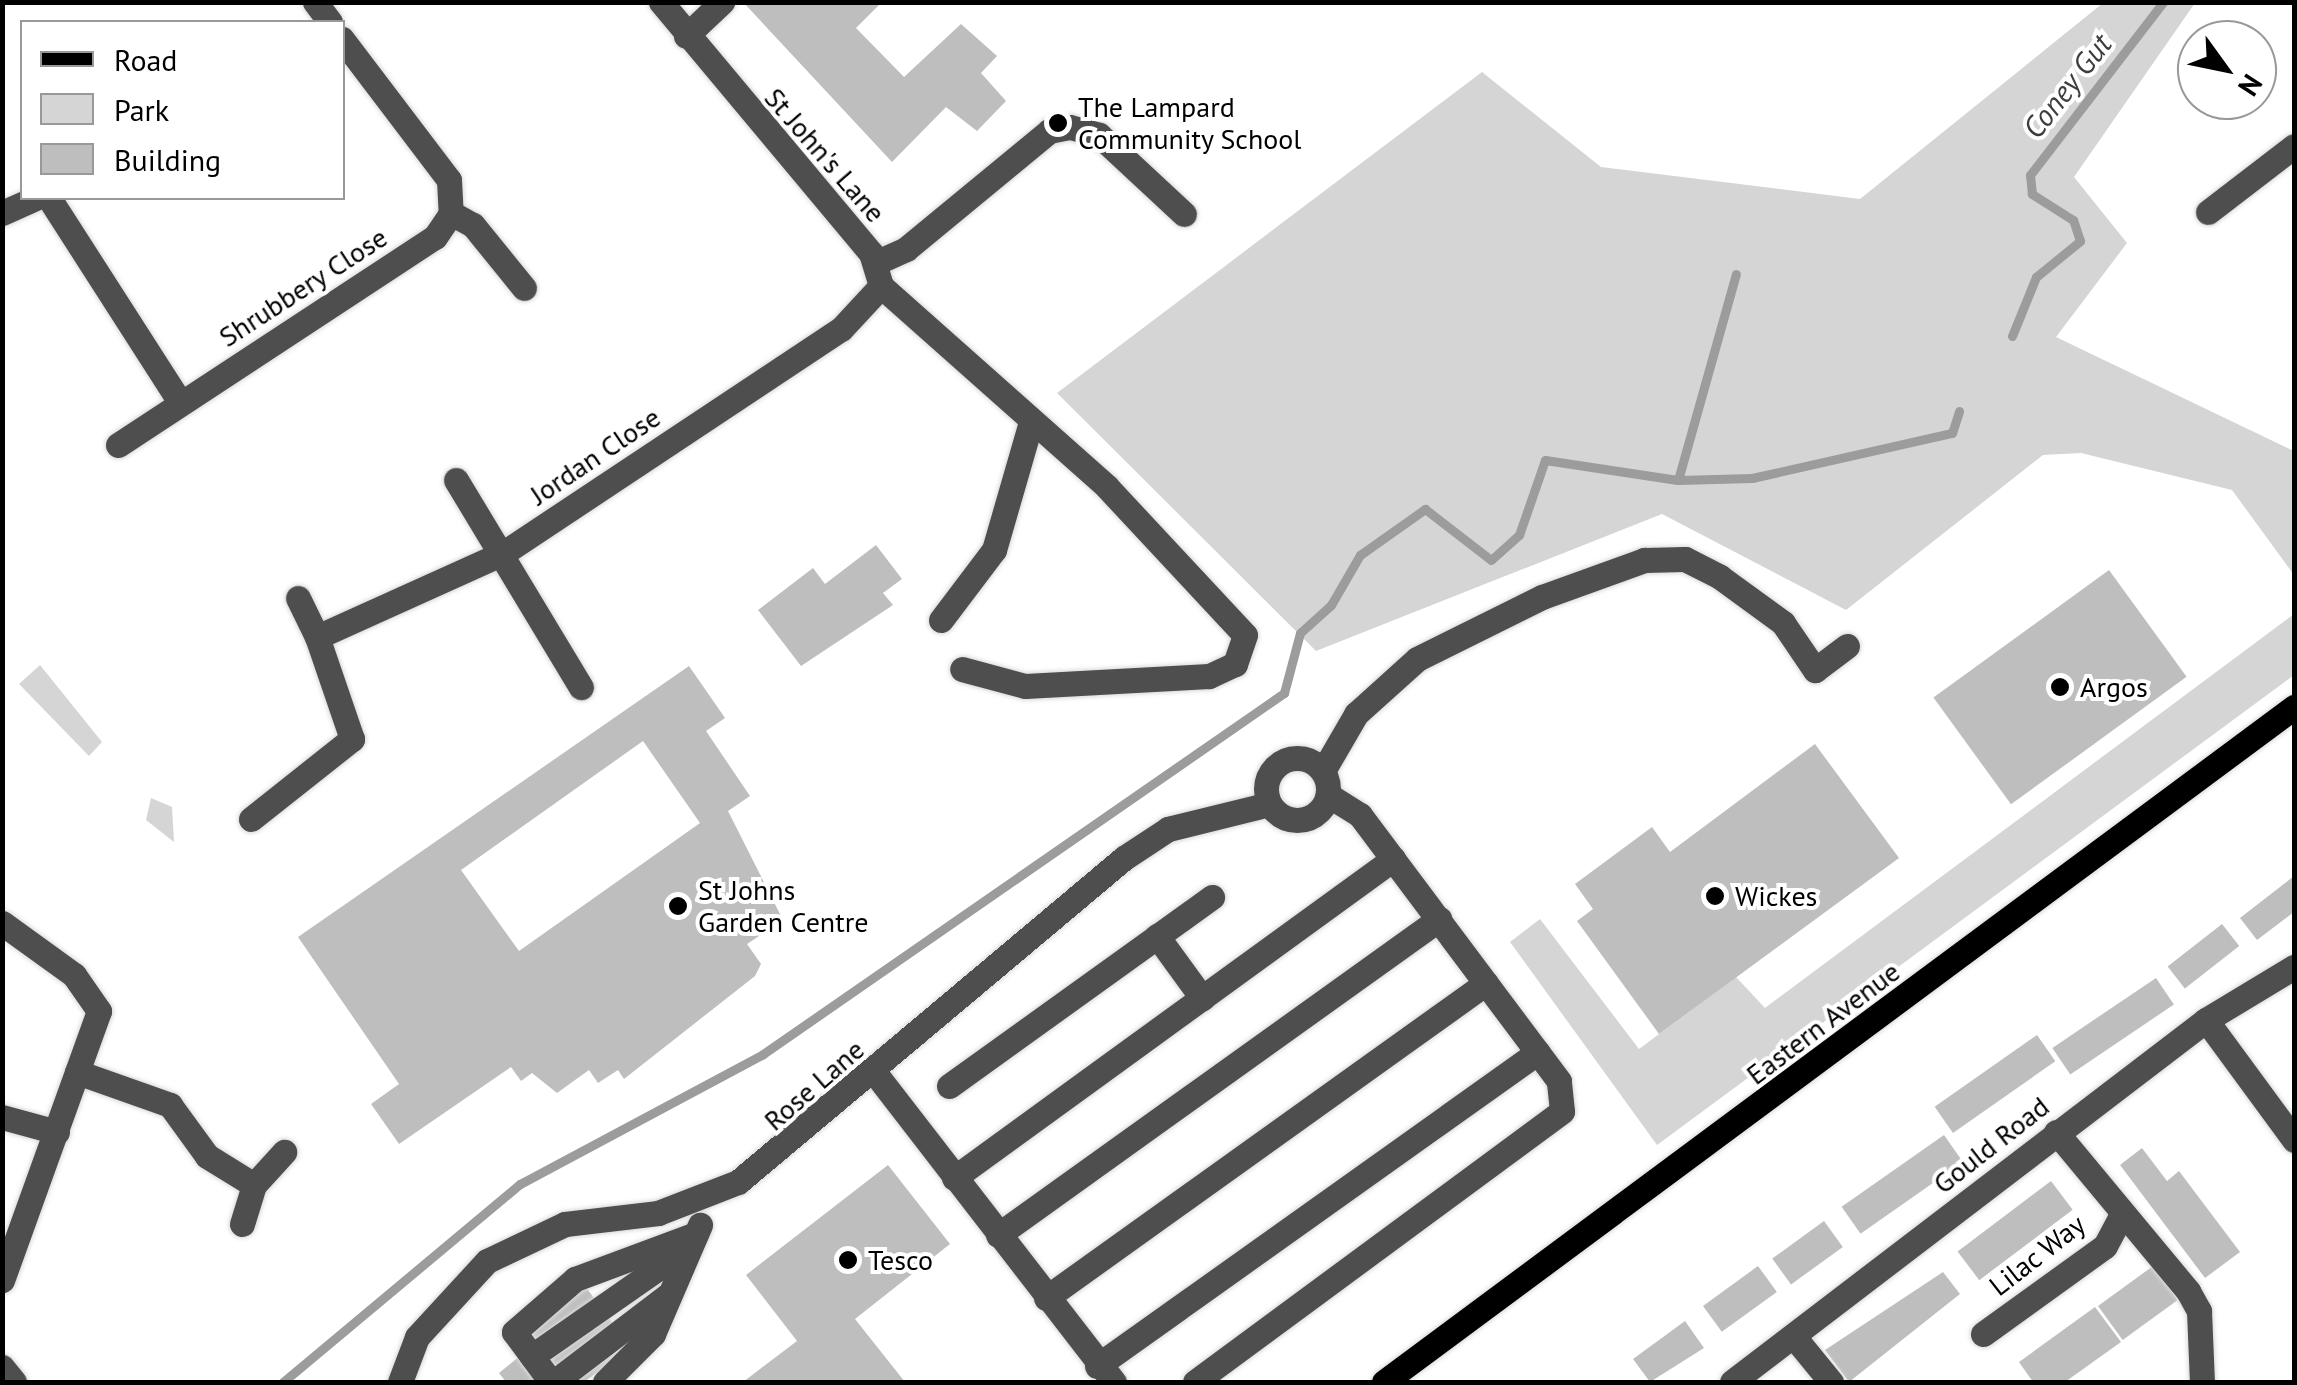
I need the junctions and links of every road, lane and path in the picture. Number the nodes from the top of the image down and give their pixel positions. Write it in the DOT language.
graph roads {
  1 [pos="662,2"];
  2 [pos="722,2"];
  3 [pos="686,36"];
  4 [pos="345,43"];
  5 [pos="2294,146"];
  6 [pos="31,200"];
  7 [pos="51,200"];
  8 [pos="2208,212"];
  9 [pos="2,213"];
  10 [pos="450,213"];
  11 [pos="1184,214"];
  12 [pos="878,274"];
  13 [pos="524,288"];
  14 [pos="180,402"];
  15 [pos="1031,422"];
  16 [pos="118,444"];
  17 [pos="456,480"];
  18 [pos="505,552"];
  19 [pos="298,598"];
  20 [pos="941,620"];
  21 [pos="316,637"];
  22 [pos="1846,646"];
  23 [pos="962,669"];
  24 [pos="581,687"];
  25 [pos="2294,707"];
  26 [pos="1326,783"];
  27 [pos="1269,804"];
  28 [pos="251,819"];
  29 [pos="1393,859"];
  30 [pos="1212,897"];
  31 [pos="1439,920"];
  32 [pos="2,923"];
  33 [pos="1157,936"];
  34 [pos="2294,966"];
  35 [pos="1486,983"];
  36 [pos="1202,998"];
  37 [pos="2206,1020"];
  38 [pos="1538,1052"];
  39 [pos="77,1072"];
  40 [pos="875,1073"];
  41 [pos="949,1086"];
  42 [pos="2,1117"];
  43 [pos="57,1132"];
  44 [pos="2056,1132"];
  45 [pos="2294,1140"];
  46 [pos="284,1152"];
  47 [pos="954,1178"];
  48 [pos="254,1185"];
  49 [pos="711,1197"];
  50 [pos="2120,1218"];
  51 [pos="242,1224"];
  52 [pos="998,1234"];
  53 [pos="694,1239"];
  54 [pos="2,1280"];
  55 [pos="671,1293"];
  56 [pos="1046,1298"];
  57 [pos="1983,1334"];
  58 [pos="1795,1338"];
  59 [pos="532,1356"];
  60 [pos="2,1367"];
  61 [pos="1106,1374"];
  62 [pos="14,1382"];
  63 [pos="400,1382"];
  64 [pos="553,1382"];
  65 [pos="605,1382"];
  66 [pos="1195,1382"];
  67 [pos="1384,1382"];
  68 [pos="1732,1382"];
  69 [pos="1831,1382"];
  70 [pos="2202,1382"];
  1 -- 3 [label="street, St John's Lane"];
  2 -- 3 [label="street"];
  3 -- 12 [label="street, St John's Lane"];
  4 -- 10 [label="street"];
  5 -- 8 [label="street"];
  6 -- 9 [label="street"];
  7 -- 14 [label="street"];
  10 -- 13 [label="street"];
  10 -- 14 [label="street, Shrubbery Close"];
  11 -- 12 [label="street, Jordan Close"];
  12 -- 15 [label="street, St John's Lane"];
  12 -- 18 [label="street, Jordan Close"];
  14 -- 16 [label="street, Shrubbery Close"];
  15 -- 20 [label="street"];
  15 -- 23 [label="street, St John's Lane"];
  17 -- 18 [label="street"];
  18 -- 21 [label="street, Jordan Close"];
  18 -- 24 [label="street"];
  19 -- 21 [label="street"];
  21 -- 28 [label="street"];
  22 -- 26 [label="street"];
  25 -- 67 [label="main road, Eastern Avenue"];
  26 -- 27 [label="street"];
  26 -- 27 [label="street"];
  26 -- 29 [label="street"];
  27 -- 40 [label="street, Rose Lane"];
  29 -- 31 [label="street"];
  29 -- 36 [label="street"];
  30 -- 33 [label="street"];
  31 -- 35 [label="street"];
  31 -- 52 [label="street"];
  32 -- 39 [label="street"];
  33 -- 36 [label="street"];
  33 -- 41 [label="street"];
  34 -- 37 [label="street, Gould Road"];
  35 -- 38 [label="street"];
  35 -- 56 [label="street"];
  36 -- 47 [label="street"];
  37 -- 44 [label="street, Gould Road"];
  37 -- 45 [label="street"];
  38 -- 61 [label="street"];
  38 -- 66 [label="street"];
  39 -- 43 [label="street"];
  39 -- 48 [label="street"];
  40 -- 47 [label="street"];
  40 -- 49 [label="street, Rose Lane"];
  42 -- 43 [label="street"];
  43 -- 54 [label="street"];
  44 -- 50 [label="street, Lilac Way"];
  44 -- 58 [label="street, Gould Road"];
  46 -- 48 [label="street"];
  47 -- 52 [label="street"];
  48 -- 51 [label="street"];
  49 -- 53 [label="street"];
  49 -- 63 [label="street, Rose Lane"];
  50 -- 57 [label="street, Lilac Way"];
  50 -- 70 [label="street, Lilac Way"];
  52 -- 56 [label="street"];
  53 -- 55 [label="street"];
  53 -- 59 [label="street"];
  53 -- 59 [label="street"];
  55 -- 64 [label="street"];
  55 -- 65 [label="street"];
  56 -- 61 [label="street"];
  58 -- 68 [label="street, Gould Road"];
  58 -- 69 [label="street"];
  59 -- 64 [label="street"];
  60 -- 62 [label="street"];
}
